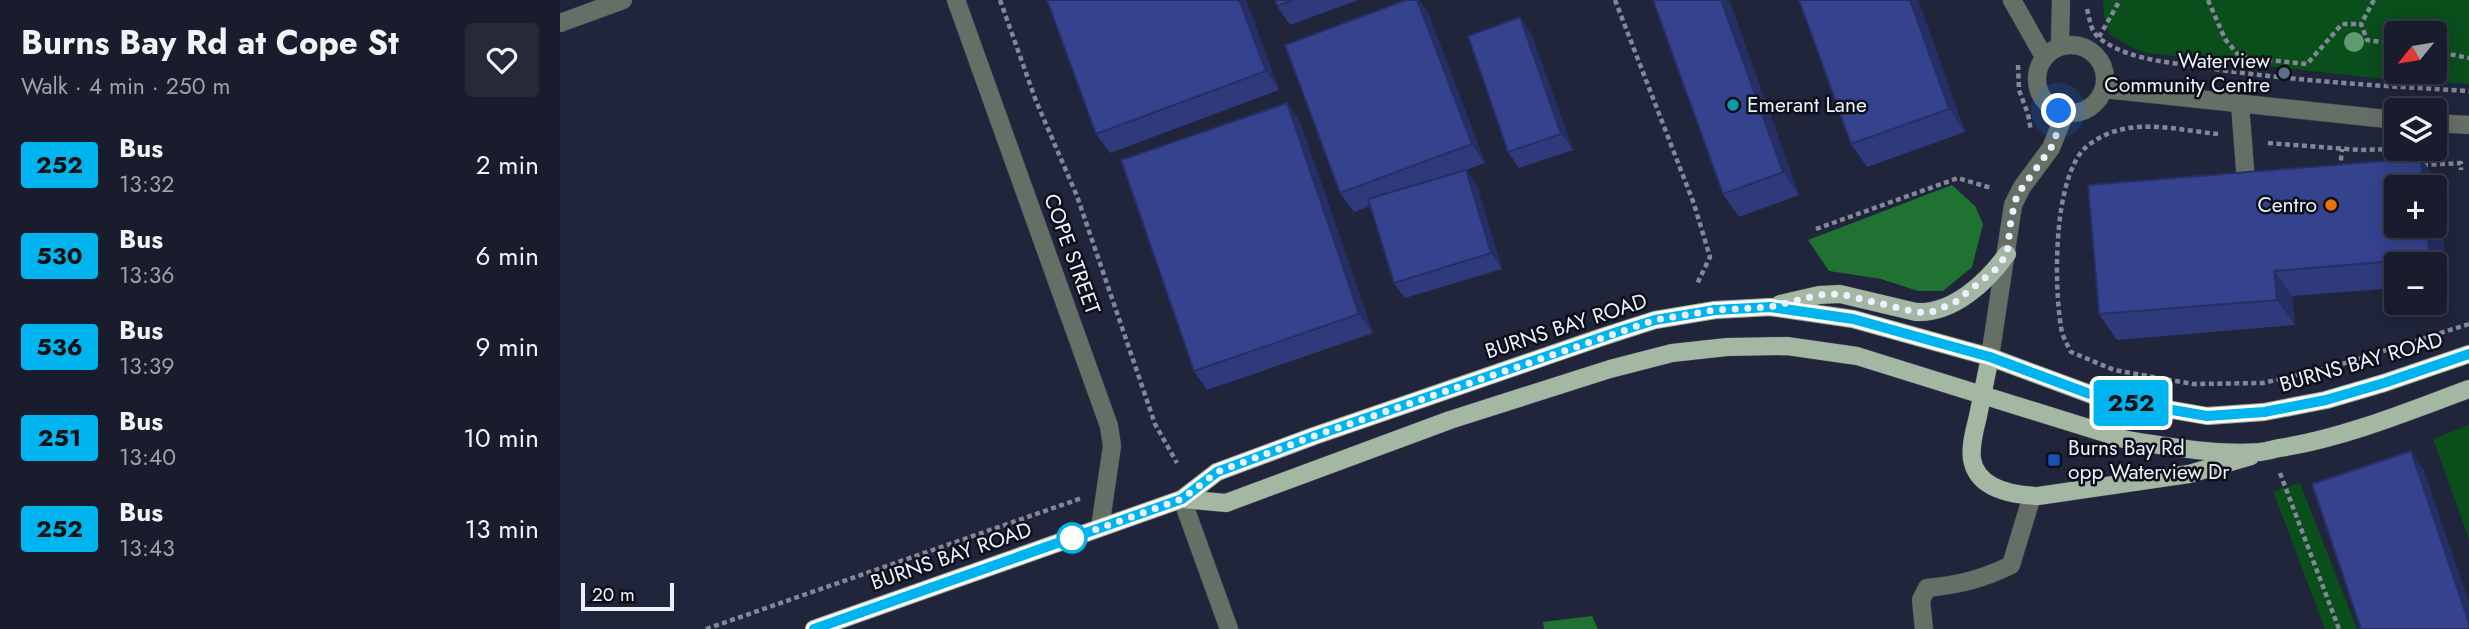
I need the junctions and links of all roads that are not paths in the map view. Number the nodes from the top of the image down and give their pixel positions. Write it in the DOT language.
graph roads {
  1 [pos="623,0"];
  2 [pos="957,0"];
  3 [pos="2012,0"];
  4 [pos="2061,0"];
  5 [pos="560,23"];
  6 [pos="2060,46"];
  7 [pos="2044,57"];
  8 [pos="2104,89"];
  9 [pos="2240,104"];
  10 [pos="2065,113"];
  11 [pos="2384,119"];
  12 [pos="2447,123"];
  13 [pos="2469,125"];
  14 [pos="2248,199"];
  15 [pos="2007,254"];
  16 [pos="1770,307"];
  17 [pos="2469,354"];
  18 [pos="1990,357"];
  19 [pos="2469,389"];
  20 [pos="1982,395"];
  21 [pos="2260,452"];
  22 [pos="2032,496"];
  23 [pos="1182,499"];
  24 [pos="1100,528"];
  25 [pos="814,629"];
  26 [pos="1229,629"];
  27 [pos="1924,629"];
  1 -- 5 [label="street"];
  2 -- 24 [label="street, COPE STREET"];
  3 -- 7 [label="street"];
  4 -- 6 [label="street"];
  6 -- 7 [label="street"];
  6 -- 8 [label="street"];
  7 -- 10 [label="street"];
  8 -- 9 [label="street"];
  8 -- 10 [label="street"];
  9 -- 11 [label="street"];
  9 -- 14 [label="street"];
  10 -- 15 [label="street"];
  12 -- 13 [label="street"];
  15 -- 16 [label="main road"];
  15 -- 18 [label="street"];
  16 -- 18 [label="main road, BURNS BAY ROAD"];
  16 -- 23 [label="main road, BURNS BAY ROAD"];
  17 -- 18 [label="main road, BURNS BAY ROAD"];
  18 -- 20 [label="main road"];
  19 -- 21 [label="main road, BURNS BAY ROAD"];
  20 -- 21 [label="main road, BURNS BAY ROAD"];
  20 -- 22 [label="main road"];
  20 -- 23 [label="main road, BURNS BAY ROAD"];
  21 -- 22 [label="main road"];
  22 -- 27 [label="street"];
  23 -- 24 [label="main road, BURNS BAY ROAD"];
  23 -- 26 [label="street"];
  24 -- 25 [label="main road, BURNS BAY ROAD"];
}
